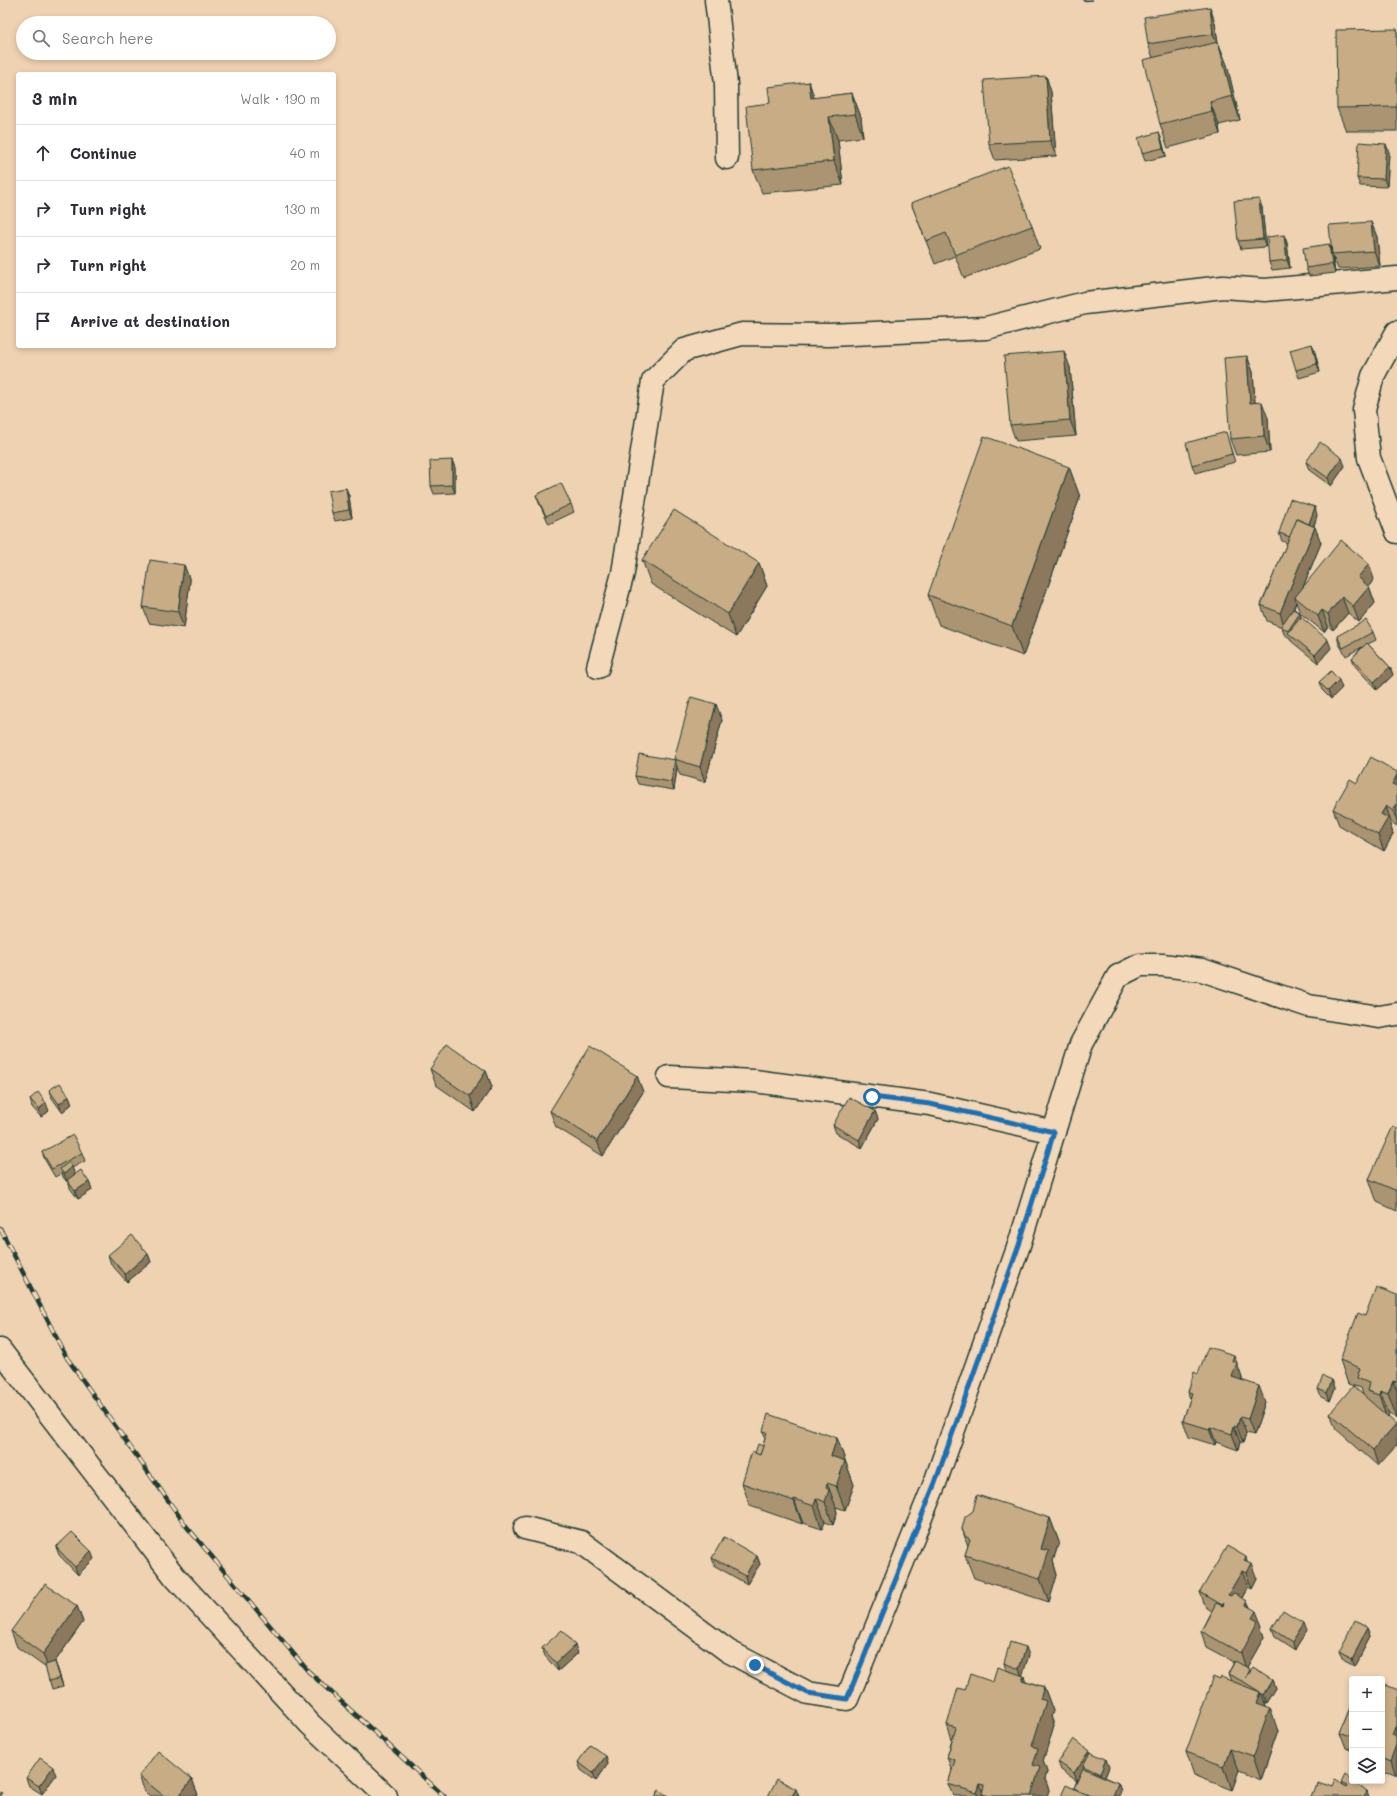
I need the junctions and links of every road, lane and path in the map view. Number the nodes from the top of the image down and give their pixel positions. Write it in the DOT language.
graph roads {
  1 [pos="716,0"];
  2 [pos="727,158"];
  3 [pos="1397,278"];
  4 [pos="1397,332"];
  5 [pos="1397,532"];
  6 [pos="598,667"];
  7 [pos="1397,1014"];
  8 [pos="669,1077"];
  9 [pos="1054,1132"];
  10 [pos="0,1350"];
  11 [pos="525,1528"];
  12 [pos="386,1796"];
  1 -- 2 [label="street"];
  3 -- 6 [label="street"];
  4 -- 5 [label="street"];
  7 -- 9 [label="street"];
  8 -- 9 [label="street"];
  9 -- 11 [label="street"];
  10 -- 12 [label="street"];
}
